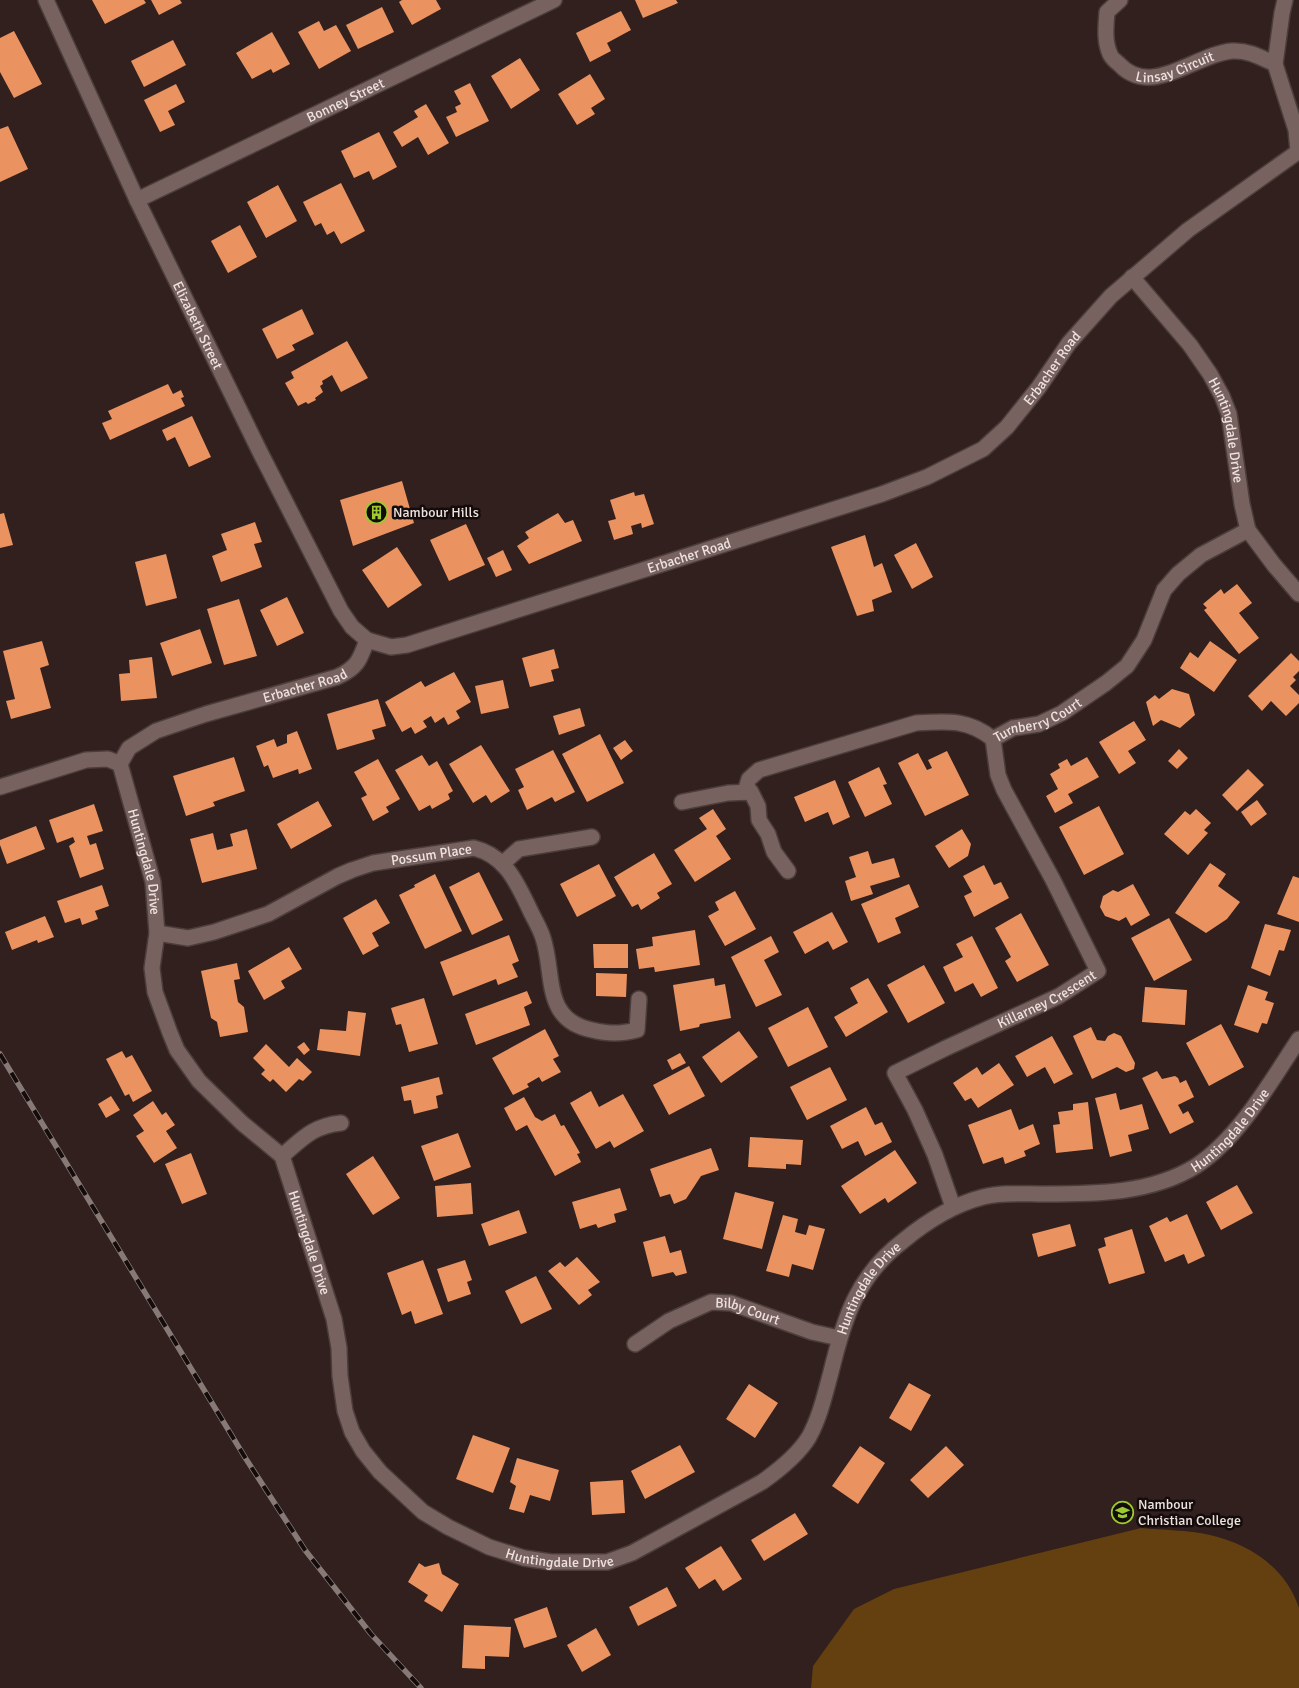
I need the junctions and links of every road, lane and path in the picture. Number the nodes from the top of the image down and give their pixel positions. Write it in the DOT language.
graph roads {
  1 [pos="46,0"];
  2 [pos="554,0"];
  3 [pos="1120,0"];
  4 [pos="1285,0"];
  5 [pos="1275,64"];
  6 [pos="1299,151"];
  7 [pos="137,200"];
  8 [pos="1132,277"];
  9 [pos="1248,530"];
  10 [pos="1299,594"];
  11 [pos="368,640"];
  12 [pos="993,739"];
  13 [pos="120,764"];
  14 [pos="0,787"];
  15 [pos="745,792"];
  16 [pos="682,802"];
  17 [pos="592,837"];
  18 [pos="502,864"];
  19 [pos="788,871"];
  20 [pos="156,933"];
  21 [pos="639,999"];
  22 [pos="1299,1038"];
  23 [pos="341,1123"];
  24 [pos="282,1156"];
  25 [pos="953,1207"];
  26 [pos="839,1338"];
  27 [pos="635,1344"];
  1 -- 7 [label="street, Elizabeth Street"];
  2 -- 7 [label="street, Bonney Street"];
  3 -- 5 [label="street, Linsay Circuit"];
  4 -- 5 [label="street"];
  5 -- 6 [label="street"];
  6 -- 8 [label="street, Erbacher Road"];
  7 -- 11 [label="street, Elizabeth Street"];
  8 -- 9 [label="street, Huntingdale Drive"];
  8 -- 11 [label="street, Erbacher Road"];
  9 -- 10 [label="street, Huntingdale Drive"];
  9 -- 12 [label="street, Turnberry Court"];
  11 -- 13 [label="street, Erbacher Road"];
  12 -- 15 [label="street, Turnberry Court"];
  12 -- 25 [label="street, Killarney Crescent"];
  13 -- 14 [label="street"];
  13 -- 20 [label="street, Huntingdale Drive"];
  15 -- 16 [label="street"];
  15 -- 19 [label="street"];
  17 -- 18 [label="street"];
  18 -- 20 [label="street, Possum Place"];
  18 -- 21 [label="street, Possum Place"];
  20 -- 24 [label="street, Huntingdale Drive"];
  22 -- 25 [label="street, Huntingdale Drive"];
  23 -- 24 [label="street"];
  24 -- 26 [label="street, Huntingdale Drive"];
  25 -- 26 [label="street, Huntingdale Drive"];
  26 -- 27 [label="street, Bilby Court"];
}
